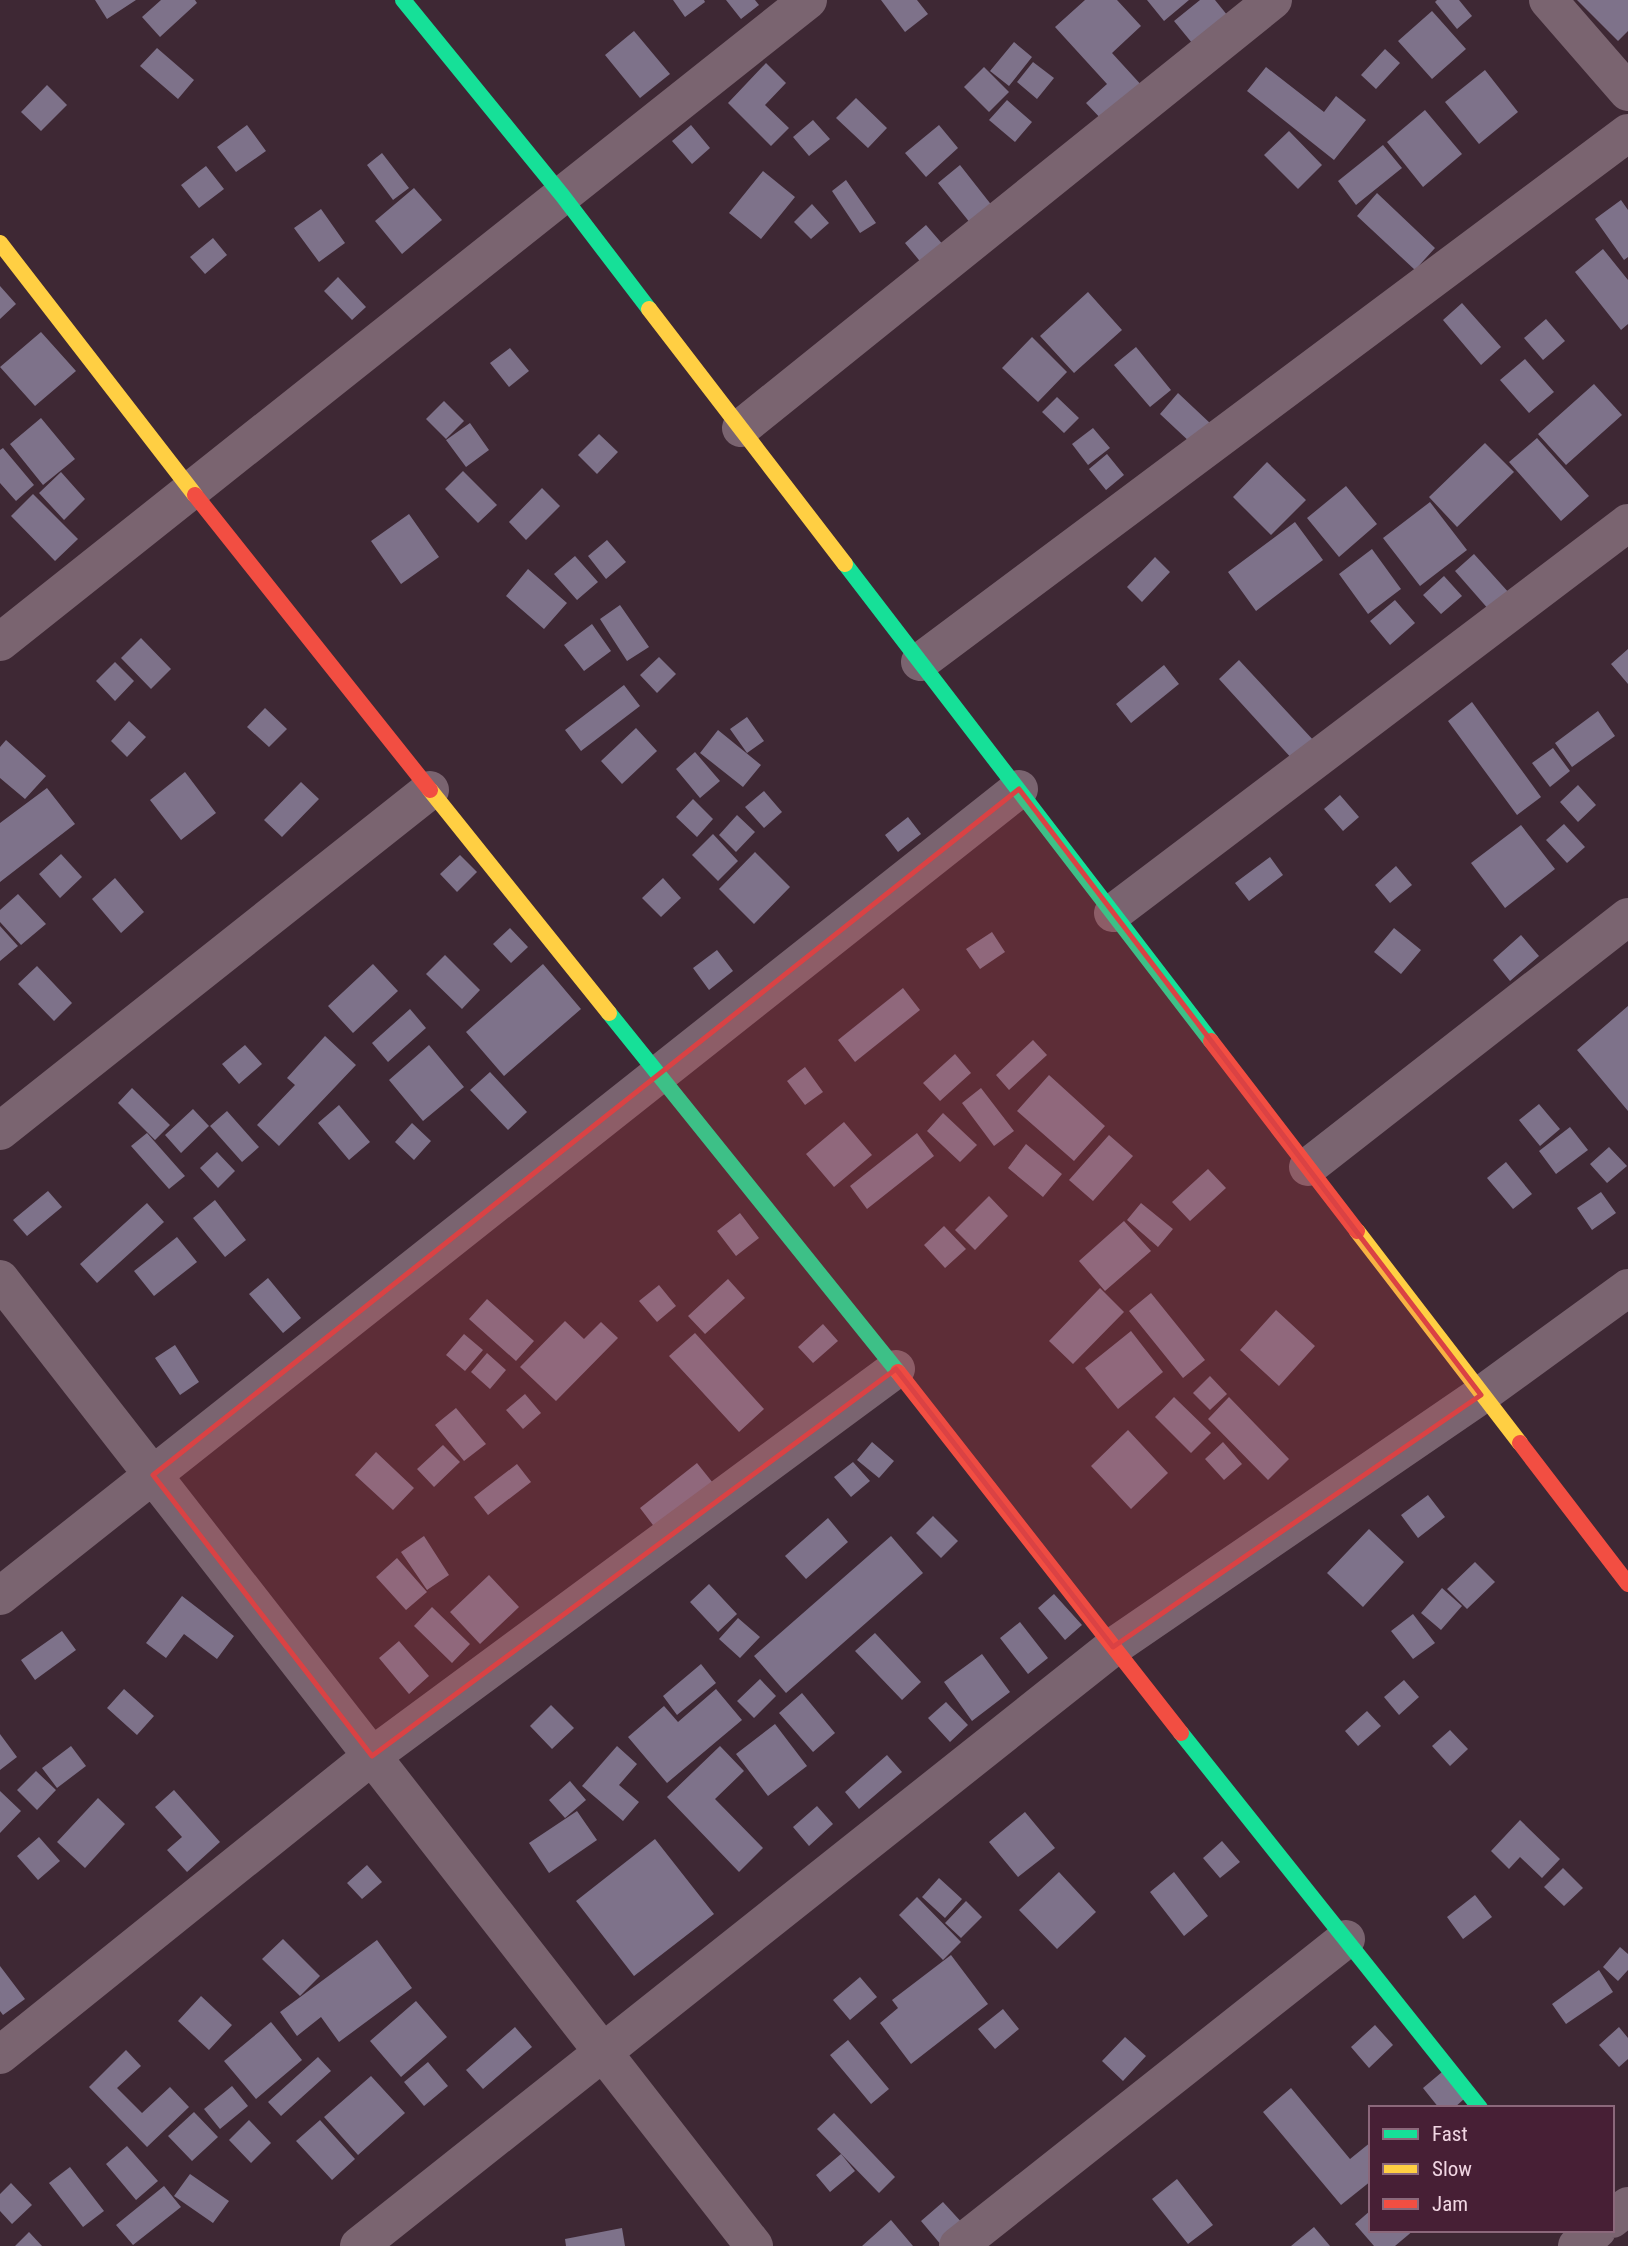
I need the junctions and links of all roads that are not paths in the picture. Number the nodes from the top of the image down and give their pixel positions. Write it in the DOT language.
graph roads {
  1 [pos="403,0"];
  2 [pos="808,0"];
  3 [pos="1273,0"];
  4 [pos="1548,0"];
  5 [pos="1628,92"];
  6 [pos="1628,133"];
  7 [pos="562,195"];
  8 [pos="0,243"];
  9 [pos="741,428"];
  10 [pos="191,490"];
  11 [pos="1628,523"];
  12 [pos="0,642"];
  13 [pos="920,662"];
  14 [pos="1019,789"];
  15 [pos="430,790"];
  16 [pos="1113,913"];
  17 [pos="1628,917"];
  18 [pos="658,1075"];
  19 [pos="0,1131"];
  20 [pos="1308,1167"];
  21 [pos="0,1279"];
  22 [pos="1628,1288"];
  23 [pos="896,1369"];
  24 [pos="1481,1395"];
  25 [pos="153,1475"];
  26 [pos="1628,1584"];
  27 [pos="0,1595"];
  28 [pos="1113,1647"];
  29 [pos="372,1756"];
  30 [pos="1346,1940"];
  31 [pos="603,2052"];
  32 [pos="0,2054"];
  33 [pos="1478,2106"];
  34 [pos="1628,2206"];
  35 [pos="1614,2217"];
  36 [pos="359,2246"];
  37 [pos="754,2246"];
  38 [pos="958,2246"];
  1 -- 7 [label="street"];
  2 -- 7 [label="street"];
  3 -- 9 [label="street"];
  4 -- 5 [label="street"];
  6 -- 13 [label="street"];
  7 -- 9 [label="street"];
  7 -- 10 [label="street"];
  8 -- 10 [label="street"];
  9 -- 13 [label="street"];
  10 -- 12 [label="street"];
  10 -- 15 [label="street"];
  11 -- 16 [label="street"];
  13 -- 14 [label="street"];
  14 -- 16 [label="street"];
  14 -- 18 [label="street"];
  15 -- 18 [label="street"];
  15 -- 19 [label="street"];
  16 -- 20 [label="street"];
  17 -- 20 [label="street"];
  18 -- 23 [label="street"];
  18 -- 25 [label="street"];
  20 -- 24 [label="street"];
  21 -- 25 [label="street"];
  22 -- 24 [label="street"];
  23 -- 28 [label="street"];
  23 -- 29 [label="street"];
  24 -- 26 [label="street"];
  24 -- 28 [label="street"];
  25 -- 27 [label="street"];
  25 -- 29 [label="street"];
  28 -- 30 [label="street"];
  28 -- 31 [label="street"];
  29 -- 31 [label="street"];
  29 -- 32 [label="street"];
  30 -- 33 [label="street"];
  30 -- 38 [label="street"];
  31 -- 36 [label="street"];
  31 -- 37 [label="street"];
  34 -- 35 [label="street"];
}
